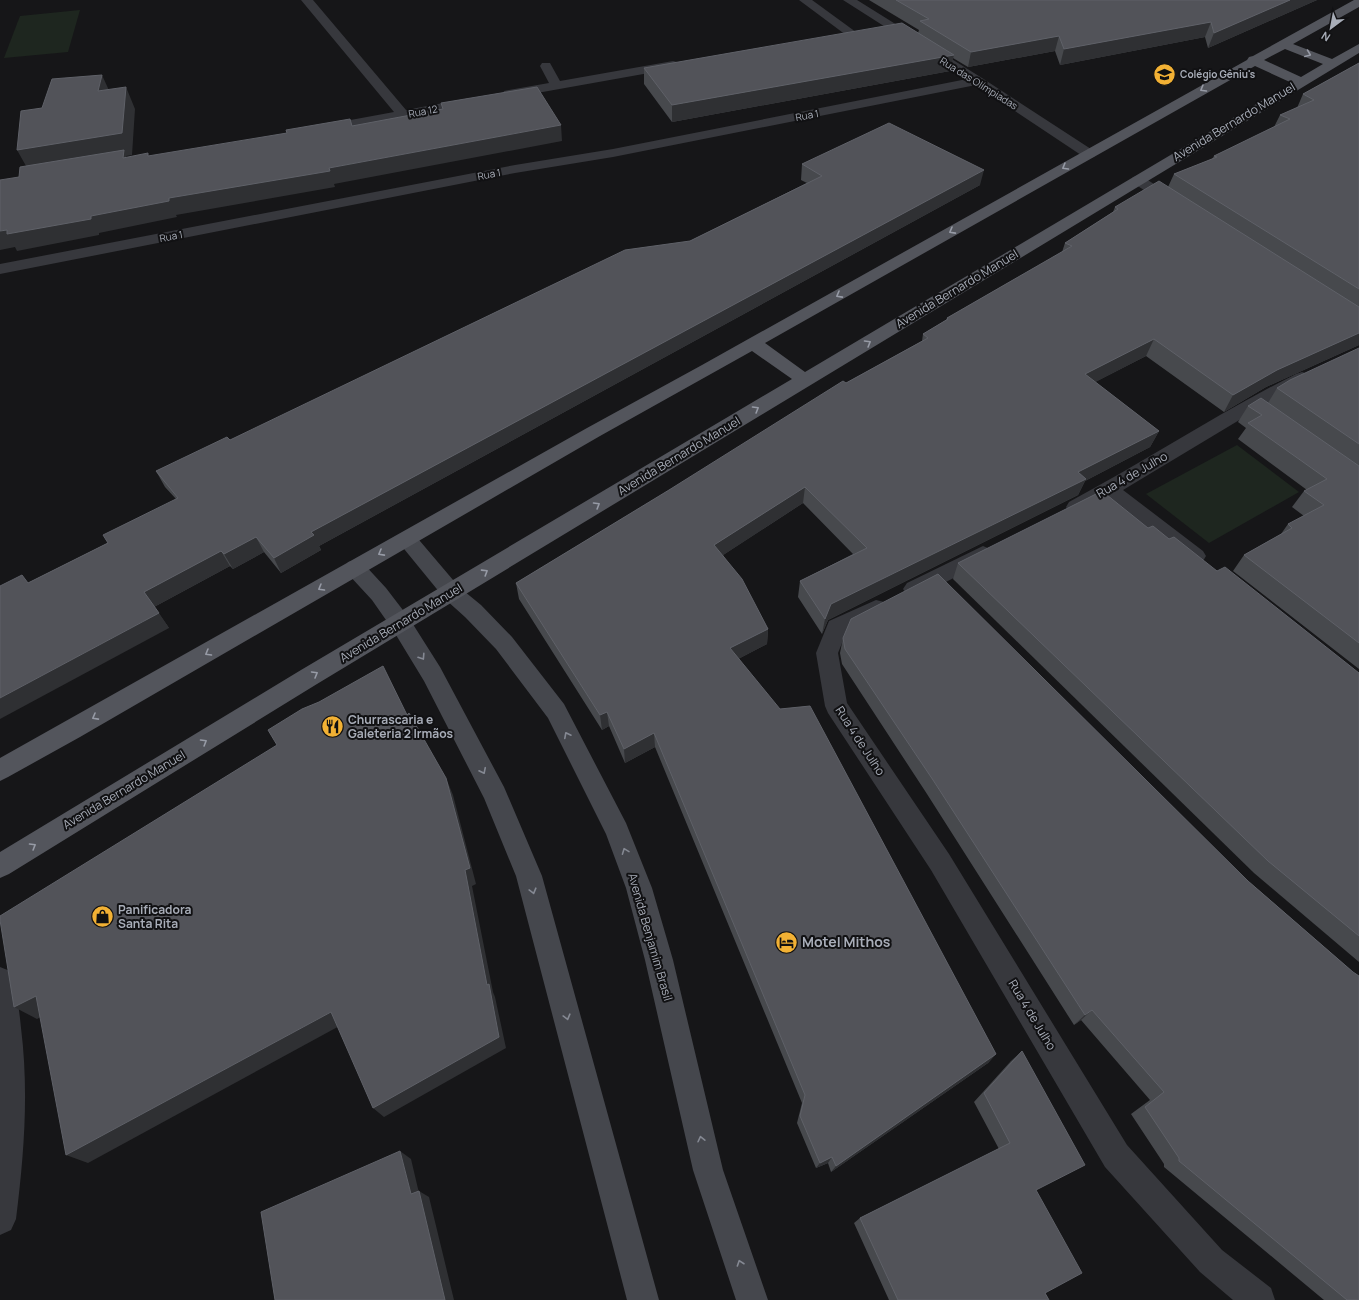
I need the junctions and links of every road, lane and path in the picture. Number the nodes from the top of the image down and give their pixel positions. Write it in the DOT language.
graph roads {
  1 [pos="307,0"];
  2 [pos="805,0"];
  3 [pos="849,0"];
  4 [pos="1359,2"];
  5 [pos="892,28"];
  6 [pos="854,35"];
  7 [pos="838,38"];
  8 [pos="1282,44"];
  9 [pos="1359,48"];
  10 [pos="1253,60"];
  11 [pos="682,64"];
  12 [pos="1333,64"];
  13 [pos="546,66"];
  14 [pos="978,81"];
  15 [pos="1301,82"];
  16 [pos="556,85"];
  17 [pos="495,97"];
  18 [pos="480,100"];
  19 [pos="403,115"];
  20 [pos="310,131"];
  21 [pos="1089,154"];
  22 [pos="1138,180"];
  23 [pos="1184,210"];
  24 [pos="0,270"];
  25 [pos="753,343"];
  26 [pos="1316,372"];
  27 [pos="805,380"];
  28 [pos="1109,490"];
  29 [pos="1061,515"];
  30 [pos="407,539"];
  31 [pos="998,546"];
  32 [pos="1211,567"];
  33 [pos="355,568"];
  34 [pos="936,578"];
  35 [pos="452,593"];
  36 [pos="953,595"];
  37 [pos="401,624"];
  38 [pos="0,770"];
  39 [pos="0,866"];
  40 [pos="0,981"];
  41 [pos="0,1219"];
  42 [pos="643,1300"];
  43 [pos="752,1300"];
  44 [pos="1259,1300"];
  1 -- 19 [label="street"];
  2 -- 6 [label="street"];
  3 -- 5 [label="street, Rua das Olímpiadas"];
  4 -- 8 [label="main road"];
  5 -- 6 [label="street"];
  5 -- 14 [label="street, Rua das Olímpiadas"];
  6 -- 7 [label="street"];
  8 -- 10 [label="main road"];
  8 -- 12 [label="main road, one-way"];
  9 -- 12 [label="main road, Avenida Bernardo Manuel"];
  10 -- 15 [label="main road"];
  10 -- 21 [label="main road, one-way"];
  11 -- 16 [label="street"];
  12 -- 15 [label="main road, Avenida Bernardo Manuel"];
  13 -- 16 [label="street"];
  14 -- 21 [label="street, Rua das Olímpiadas"];
  14 -- 24 [label="street, Rua 1"];
  15 -- 22 [label="main road, Avenida Bernardo Manuel"];
  16 -- 17 [label="street"];
  18 -- 19 [label="street, Rua 12"];
  19 -- 20 [label="street, Rua 12"];
  21 -- 25 [label="main road, one-way"];
  22 -- 23 [label="street"];
  27 -- 22 [label="main road, Avenida Bernardo Manuel, one-way"];
  25 -- 27 [label="main road"];
  25 -- 30 [label="main road"];
  26 -- 28 [label="street, Rua 4 de Julho"];
  35 -- 27 [label="main road, Avenida Bernardo Manuel, one-way"];
  28 -- 29 [label="street, Rua 4 de Julho"];
  28 -- 32 [label="street"];
  30 -- 33 [label="main road, one-way"];
  30 -- 35 [label="main road, Avenida Benjamim Brasil"];
  31 -- 34 [label="street, Rua 4 de Julho"];
  33 -- 37 [label="main road"];
  33 -- 38 [label="main road, one-way"];
  34 -- 36 [label="street"];
  34 -- 44 [label="street, Rua 4 de Julho"];
  35 -- 37 [label="main road, Avenida Bernardo Manuel"];
  43 -- 35 [label="main road, Avenida Benjamim Brasil, one-way"];
  39 -- 37 [label="main road, Avenida Bernardo Manuel, one-way"];
  37 -- 42 [label="main road, one-way"];
  40 -- 41 [label="street"];
}
